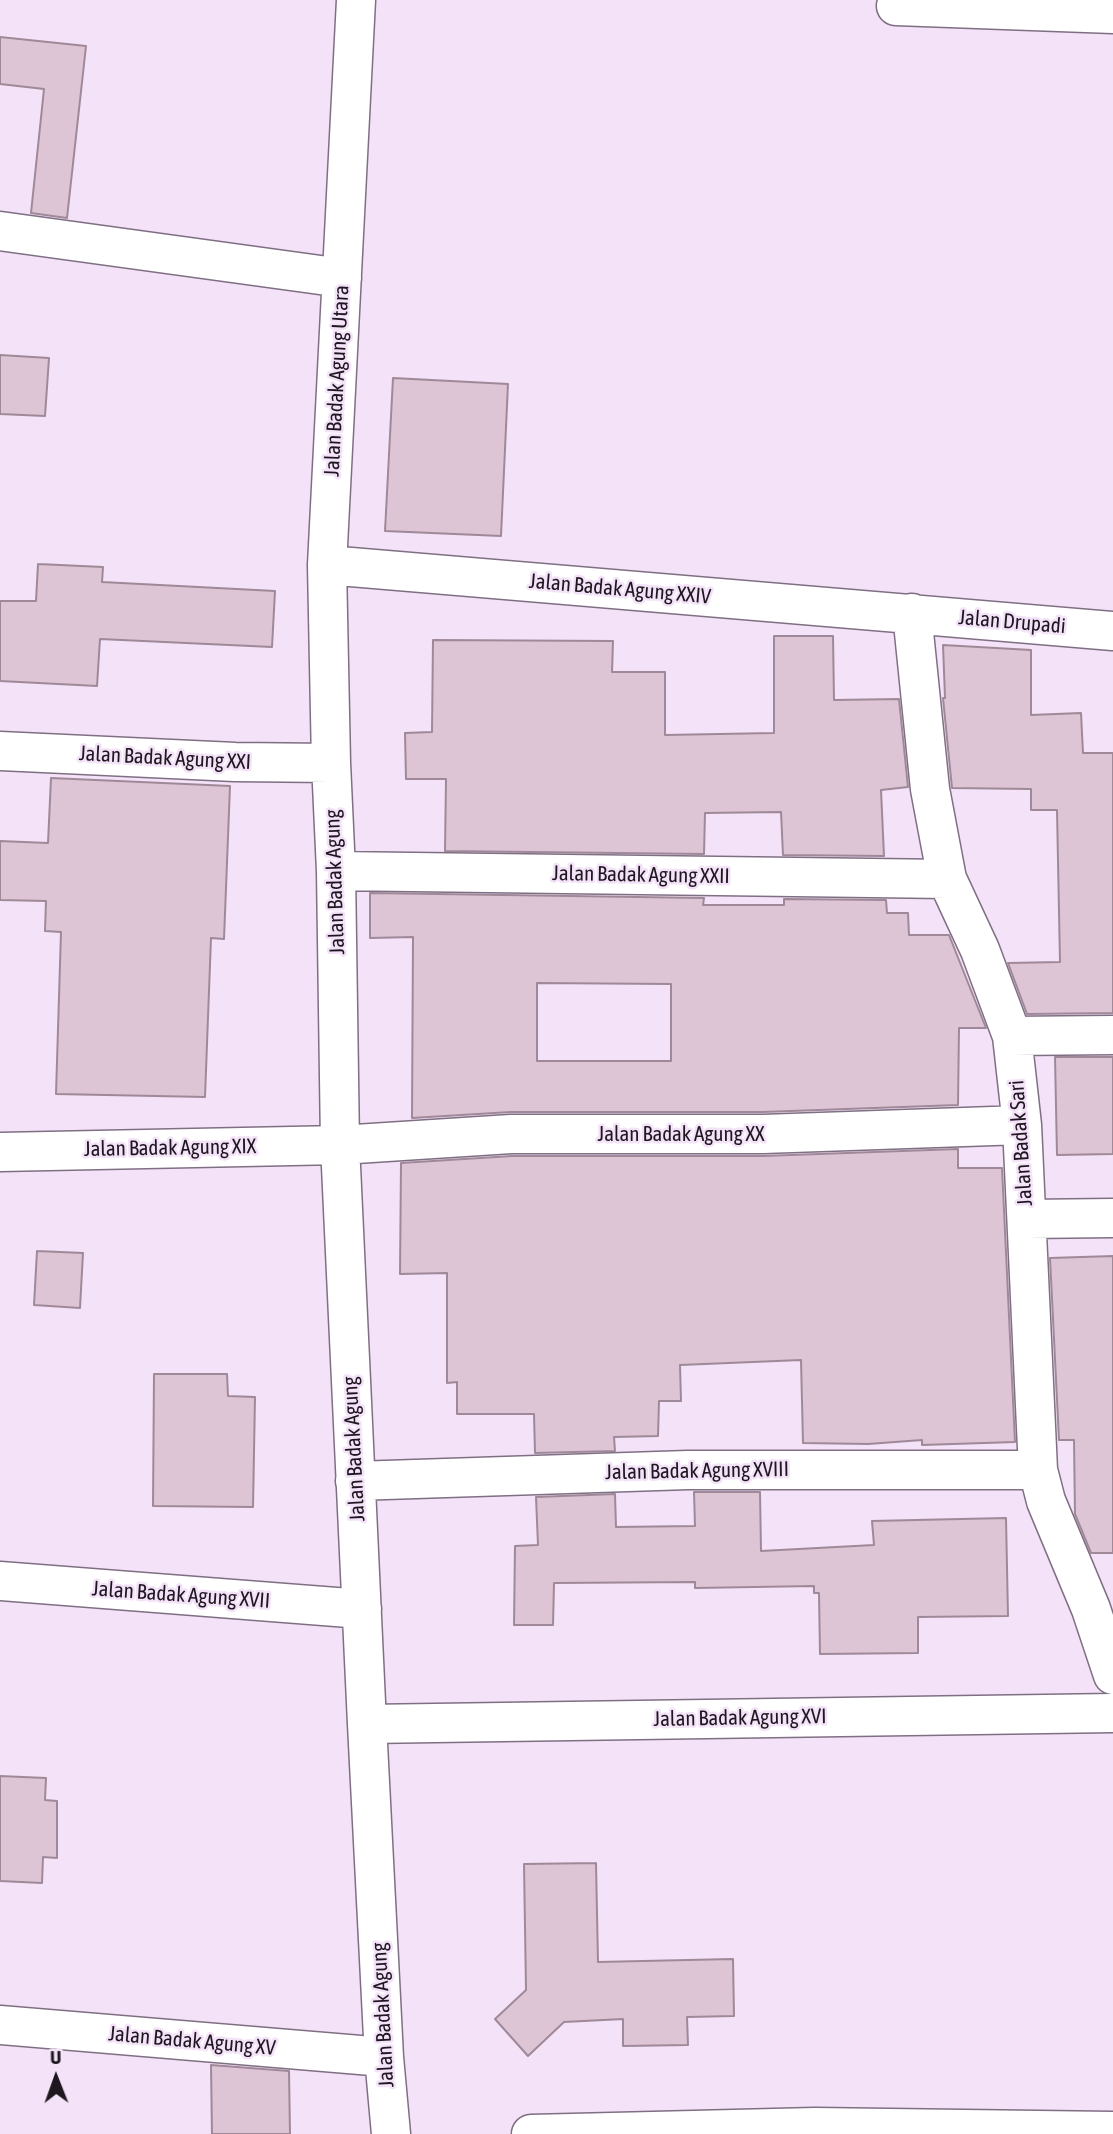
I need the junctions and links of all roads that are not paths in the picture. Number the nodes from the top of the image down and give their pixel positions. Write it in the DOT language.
graph roads {
  1 [pos="356,0"];
  2 [pos="897,6"];
  3 [pos="1113,14"];
  4 [pos="0,231"];
  5 [pos="342,278"];
  6 [pos="327,565"];
  7 [pos="912,613"];
  8 [pos="1113,631"];
  9 [pos="0,751"];
  10 [pos="331,763"];
  11 [pos="336,871"];
  12 [pos="947,879"];
  13 [pos="1012,1035"];
  14 [pos="1113,1035"];
  15 [pos="1022,1125"];
  16 [pos="340,1145"];
  17 [pos="0,1152"];
  18 [pos="1113,1218"];
  19 [pos="1027,1219"];
  20 [pos="1038,1470"];
  21 [pos="355,1481"];
  22 [pos="0,1581"];
  23 [pos="362,1609"];
  24 [pos="1102,1609"];
  25 [pos="1113,1675"];
  26 [pos="1113,1713"];
  27 [pos="367,1724"];
  28 [pos="0,2025"];
  29 [pos="384,2057"];
  30 [pos="1113,2131"];
  31 [pos="391,2134"];
  32 [pos="531,2134"];
  1 -- 5 [label="street, Jalan Badak Agung Utara"];
  2 -- 3 [label="street"];
  4 -- 5 [label="street"];
  5 -- 6 [label="street, Jalan Badak Agung Utara"];
  6 -- 7 [label="street, Jalan Badak Agung XXIV"];
  6 -- 10 [label="street, Jalan Badak Agung Utara"];
  7 -- 8 [label="street, Jalan Drupadi"];
  7 -- 12 [label="street, Jalan Badak Sari"];
  9 -- 10 [label="street, Jalan Badak Agung XXI"];
  10 -- 11 [label="street, Jalan Badak Agung"];
  11 -- 12 [label="street, Jalan Badak Agung XXII"];
  11 -- 16 [label="street, Jalan Badak Agung"];
  12 -- 13 [label="street, Jalan Badak Sari"];
  13 -- 14 [label="street"];
  13 -- 15 [label="street, Jalan Badak Sari"];
  15 -- 16 [label="street, Jalan Badak Agung XX"];
  15 -- 19 [label="street, Jalan Badak Sari"];
  16 -- 17 [label="street, Jalan Badak Agung XIX"];
  16 -- 21 [label="street, Jalan Badak Agung"];
  18 -- 19 [label="street"];
  19 -- 20 [label="street, Jalan Badak Sari"];
  20 -- 21 [label="street, Jalan Badak Agung XVIII"];
  20 -- 24 [label="street, Jalan Badak Sari"];
  21 -- 23 [label="street, Jalan Badak Agung"];
  22 -- 23 [label="street, Jalan Badak Agung XVII"];
  23 -- 27 [label="street, Jalan Badak Agung"];
  24 -- 25 [label="street, Jalan Badak Sari"];
  26 -- 27 [label="street, Jalan Badak Agung XVI"];
  27 -- 29 [label="street, Jalan Badak Agung"];
  28 -- 29 [label="street, Jalan Badak Agung XV"];
  29 -- 31 [label="street, Jalan Badak Agung"];
  30 -- 32 [label="street"];
}
